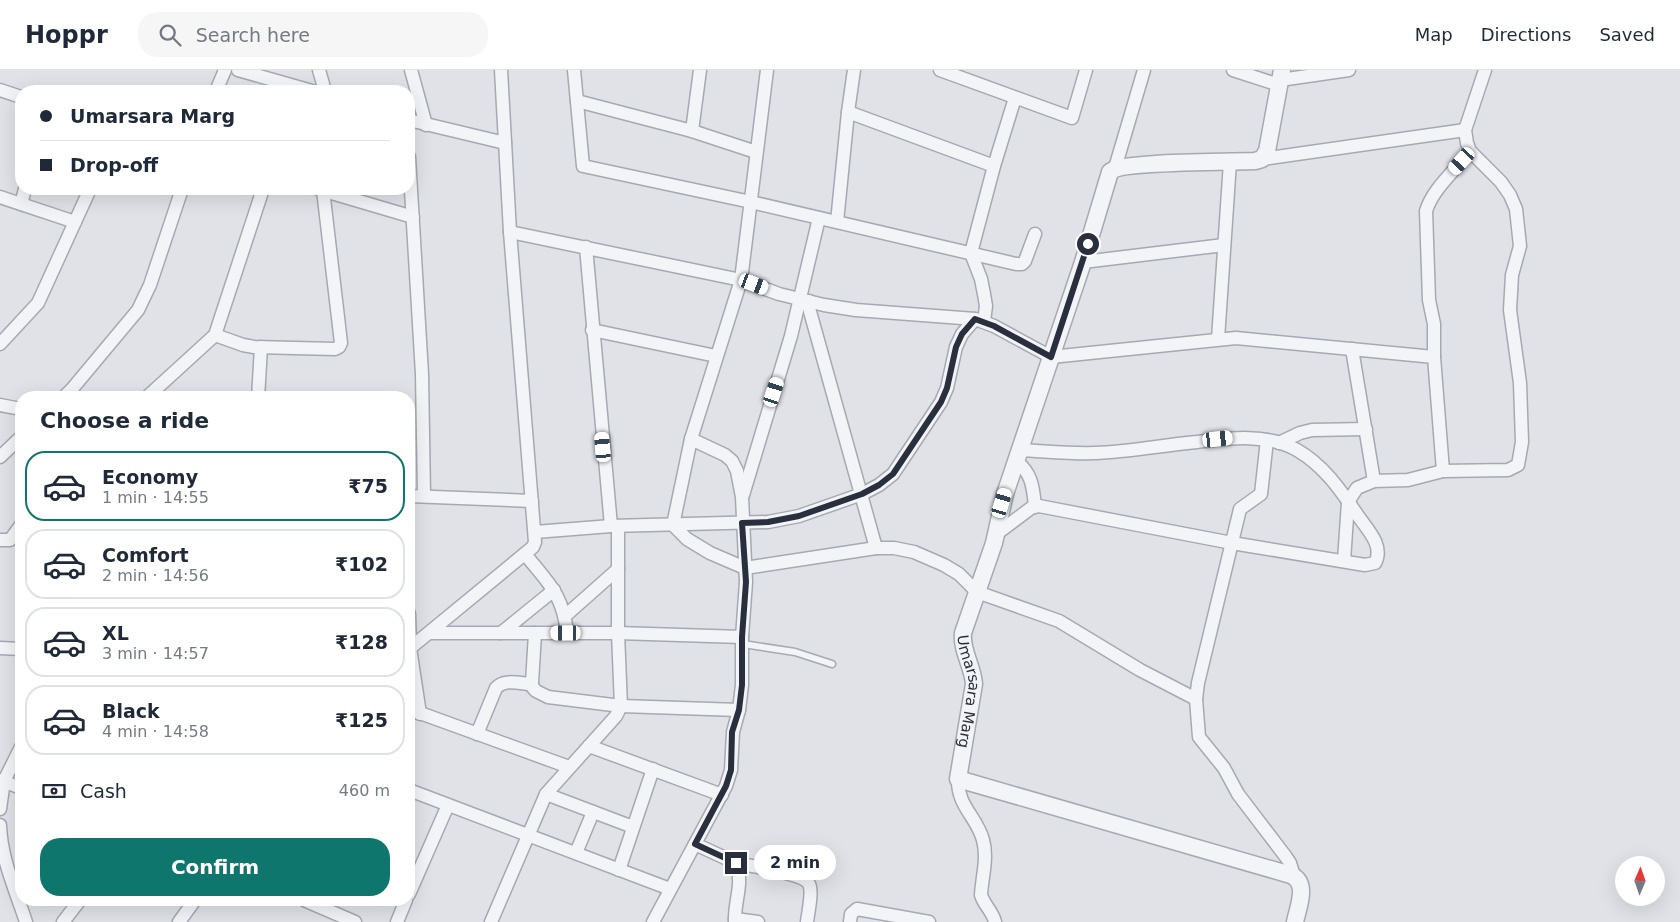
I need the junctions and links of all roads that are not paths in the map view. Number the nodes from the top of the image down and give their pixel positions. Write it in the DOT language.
graph roads {
  1 [pos="224,70"];
  2 [pos="238,70"];
  3 [pos="320,70"];
  4 [pos="410,70"];
  5 [pos="501,70"];
  6 [pos="574,70"];
  7 [pos="700,70"];
  8 [pos="768,70"];
  9 [pos="854,70"];
  10 [pos="940,70"];
  11 [pos="1086,70"];
  12 [pos="1144,70"];
  13 [pos="1233,70"];
  14 [pos="1350,70"];
  15 [pos="1484,70"];
  16 [pos="957,73"];
  17 [pos="1280,78"];
  18 [pos="218,85"];
  19 [pos="291,85"];
  20 [pos="324,85"];
  21 [pos="414,85"];
  22 [pos="415,87"];
  23 [pos="0,90"];
  24 [pos="15,95"];
  25 [pos="1015,98"];
  26 [pos="577,101"];
  27 [pos="848,112"];
  28 [pos="415,121"];
  29 [pos="426,124"];
  30 [pos="1465,130"];
  31 [pos="692,131"];
  32 [pos="505,143"];
  33 [pos="1470,151"];
  34 [pos="756,152"];
  35 [pos="1262,159"];
  36 [pos="1230,162"];
  37 [pos="994,166"];
  38 [pos="1115,168"];
  39 [pos="23,195"];
  40 [pos="87,195"];
  41 [pos="180,195"];
  42 [pos="261,195"];
  43 [pos="321,195"];
  44 [pos="338,195"];
  45 [pos="412,195"];
  46 [pos="0,197"];
  47 [pos="751,202"];
  48 [pos="20,204"];
  49 [pos="413,216"];
  50 [pos="819,218"];
  51 [pos="75,222"];
  52 [pos="837,222"];
  53 [pos="510,232"];
  54 [pos="1035,234"];
  55 [pos="1224,246"];
  56 [pos="586,247"];
  57 [pos="970,252"];
  58 [pos="1083,262"];
  59 [pos="741,280"];
  60 [pos="805,300"];
  61 [pos="979,320"];
  62 [pos="592,330"];
  63 [pos="215,335"];
  64 [pos="1218,339"];
  65 [pos="0,344"];
  66 [pos="261,347"];
  67 [pos="1352,349"];
  68 [pos="716,356"];
  69 [pos="1051,357"];
  70 [pos="1434,358"];
  71 [pos="70,391"];
  72 [pos="154,391"];
  73 [pos="258,391"];
  74 [pos="0,406"];
  75 [pos="15,408"];
  76 [pos="1366,429"];
  77 [pos="690,439"];
  78 [pos="1273,441"];
  79 [pos="15,443"];
  80 [pos="1017,456"];
  81 [pos="0,457"];
  82 [pos="1443,471"];
  83 [pos="1374,481"];
  84 [pos="862,494"];
  85 [pos="415,496"];
  86 [pos="424,496"];
  87 [pos="742,497"];
  88 [pos="532,501"];
  89 [pos="1348,502"];
  90 [pos="1035,506"];
  91 [pos="742,523"];
  92 [pos="673,525"];
  93 [pos="614,526"];
  94 [pos="535,532"];
  95 [pos="15,533"];
  96 [pos="996,535"];
  97 [pos="0,540"];
  98 [pos="1232,543"];
  99 [pos="876,548"];
  100 [pos="525,554"];
  101 [pos="1344,561"];
  102 [pos="745,568"];
  103 [pos="618,569"];
  104 [pos="554,590"];
  105 [pos="977,592"];
  106 [pos="565,616"];
  107 [pos="430,633"];
  108 [pos="501,633"];
  109 [pos="535,633"];
  110 [pos="566,633"];
  111 [pos="618,633"];
  112 [pos="743,641"];
  113 [pos="415,645"];
  114 [pos="0,648"];
  115 [pos="15,649"];
  116 [pos="832,664"];
  117 [pos="530,684"];
  118 [pos="1196,699"];
  119 [pos="621,706"];
  120 [pos="739,710"];
  121 [pos="415,712"];
  122 [pos="477,734"];
  123 [pos="589,746"];
  124 [pos="15,758"];
  125 [pos="570,767"];
  126 [pos="653,769"];
  127 [pos="958,779"];
  128 [pos="2,781"];
  129 [pos="15,786"];
  130 [pos="415,792"];
  131 [pos="546,794"];
  132 [pos="722,794"];
  133 [pos="448,805"];
  134 [pos="0,809"];
  135 [pos="593,812"];
  136 [pos="0,825"];
  137 [pos="633,827"];
  138 [pos="527,835"];
  139 [pos="695,844"];
  140 [pos="2,848"];
  141 [pos="576,853"];
  142 [pos="736,863"];
  143 [pos="619,870"];
  144 [pos="1294,876"];
  145 [pos="415,880"];
  146 [pos="15,888"];
  147 [pos="670,889"];
  148 [pos="21,906"];
  149 [pos="75,906"];
  150 [pos="191,906"];
  151 [pos="321,906"];
  152 [pos="404,906"];
  153 [pos="735,921"];
  154 [pos="26,922"];
  155 [pos="63,922"];
  156 [pos="179,922"];
  157 [pos="355,922"];
  158 [pos="397,922"];
  159 [pos="491,922"];
  160 [pos="653,922"];
  161 [pos="758,922"];
  162 [pos="806,922"];
  163 [pos="850,922"];
  164 [pos="929,922"];
  165 [pos="995,922"];
  166 [pos="1295,922"];
  1 -- 18 [label="street"];
  2 -- 19 [label="street"];
  3 -- 20 [label="street"];
  4 -- 21 [label="street"];
  5 -- 32 [label="street"];
  6 -- 26 [label="street"];
  7 -- 31 [label="street"];
  8 -- 34 [label="street"];
  9 -- 27 [label="street"];
  10 -- 16 [label="street"];
  11 -- 25 [label="street"];
  12 -- 38 [label="street"];
  13 -- 17 [label="street"];
  14 -- 17 [label="street"];
  15 -- 30 [label="street"];
  16 -- 25 [label="street"];
  17 -- 35 [label="street"];
  22 -- 29 [label="street"];
  23 -- 24 [label="street"];
  25 -- 37 [label="street"];
  26 -- 31 [label="street"];
  26 -- 47 [label="street"];
  27 -- 37 [label="street"];
  27 -- 52 [label="street"];
  28 -- 29 [label="street"];
  29 -- 32 [label="street"];
  30 -- 33 [label="street"];
  30 -- 35 [label="street"];
  31 -- 34 [label="street"];
  32 -- 53 [label="street"];
  33 -- 70 [label="street"];
  33 -- 82 [label="street"];
  34 -- 47 [label="street"];
  35 -- 36 [label="street"];
  36 -- 38 [label="street"];
  36 -- 55 [label="street"];
  37 -- 57 [label="street"];
  38 -- 58 [label="street, Umarsara Marg"];
  39 -- 48 [label="street"];
  40 -- 51 [label="street"];
  41 -- 71 [label="street"];
  42 -- 63 [label="street"];
  43 -- 66 [label="street"];
  44 -- 49 [label="street"];
  45 -- 49 [label="street"];
  46 -- 48 [label="street"];
  47 -- 50 [label="street"];
  47 -- 59 [label="street"];
  48 -- 51 [label="street"];
  49 -- 86 [label="street"];
  50 -- 52 [label="street"];
  50 -- 60 [label="street"];
  51 -- 65 [label="street"];
  52 -- 57 [label="street"];
  53 -- 56 [label="street"];
  53 -- 88 [label="street"];
  54 -- 57 [label="street"];
  55 -- 58 [label="street"];
  55 -- 64 [label="street"];
  56 -- 59 [label="street"];
  56 -- 62 [label="street"];
  57 -- 61 [label="street"];
  58 -- 69 [label="street, Umarsara Marg"];
  59 -- 60 [label="street"];
  59 -- 68 [label="street"];
  60 -- 61 [label="street"];
  60 -- 84 [label="street"];
  60 -- 87 [label="street"];
  61 -- 69 [label="street"];
  61 -- 84 [label="street"];
  62 -- 68 [label="street"];
  62 -- 93 [label="street"];
  63 -- 66 [label="street"];
  63 -- 72 [label="street"];
  64 -- 67 [label="street"];
  64 -- 69 [label="street"];
  66 -- 73 [label="street"];
  67 -- 70 [label="street"];
  67 -- 76 [label="street"];
  68 -- 77 [label="street"];
  69 -- 80 [label="street, Umarsara Marg"];
  70 -- 82 [label="street"];
  74 -- 75 [label="street"];
  76 -- 78 [label="street"];
  76 -- 83 [label="street"];
  77 -- 87 [label="street"];
  77 -- 92 [label="street"];
  78 -- 80 [label="street"];
  78 -- 89 [label="street"];
  78 -- 98 [label="street"];
  79 -- 81 [label="street"];
  80 -- 90 [label="street"];
  80 -- 96 [label="street, Umarsara Marg"];
  82 -- 83 [label="street"];
  83 -- 89 [label="street"];
  84 -- 91 [label="street"];
  84 -- 99 [label="street"];
  85 -- 86 [label="street"];
  86 -- 88 [label="street"];
  87 -- 91 [label="street"];
  88 -- 94 [label="street"];
  89 -- 101 [label="street"];
  89 -- 101 [label="street"];
  90 -- 96 [label="street"];
  90 -- 98 [label="street"];
  91 -- 92 [label="street"];
  91 -- 102 [label="street"];
  92 -- 93 [label="street"];
  92 -- 102 [label="street"];
  93 -- 94 [label="street"];
  93 -- 103 [label="street"];
  94 -- 100 [label="street"];
  95 -- 97 [label="street"];
  96 -- 105 [label="street, Umarsara Marg"];
  98 -- 101 [label="street"];
  98 -- 118 [label="street"];
  99 -- 102 [label="street"];
  99 -- 105 [label="street"];
  100 -- 104 [label="street"];
  100 -- 107 [label="street"];
  102 -- 112 [label="street"];
  103 -- 106 [label="street"];
  103 -- 111 [label="street"];
  104 -- 106 [label="street"];
  104 -- 108 [label="street"];
  105 -- 118 [label="street"];
  105 -- 127 [label="street, Umarsara Marg"];
  106 -- 110 [label="street"];
  107 -- 108 [label="street"];
  107 -- 113 [label="street"];
  108 -- 109 [label="street"];
  109 -- 110 [label="street"];
  109 -- 117 [label="street"];
  110 -- 111 [label="street"];
  111 -- 112 [label="street"];
  111 -- 119 [label="street"];
  112 -- 116 [label="lane"];
  112 -- 120 [label="street"];
  114 -- 115 [label="street"];
  117 -- 119 [label="street"];
  117 -- 122 [label="street"];
  118 -- 144 [label="street"];
  119 -- 120 [label="street"];
  119 -- 123 [label="street"];
  120 -- 132 [label="street"];
  121 -- 122 [label="street"];
  122 -- 125 [label="street"];
  123 -- 125 [label="street"];
  123 -- 126 [label="street"];
  124 -- 128 [label="street"];
  125 -- 131 [label="street"];
  126 -- 132 [label="street"];
  126 -- 137 [label="street"];
  127 -- 144 [label="street"];
  127 -- 165 [label="street"];
  128 -- 129 [label="street"];
  128 -- 134 [label="street"];
  130 -- 133 [label="street"];
  131 -- 135 [label="street"];
  131 -- 138 [label="street"];
  132 -- 139 [label="street"];
  133 -- 138 [label="street"];
  133 -- 145 [label="street"];
  135 -- 137 [label="street"];
  135 -- 141 [label="street"];
  136 -- 140 [label="street"];
  137 -- 143 [label="street"];
  138 -- 141 [label="street"];
  138 -- 159 [label="street"];
  139 -- 142 [label="street"];
  139 -- 147 [label="street"];
  140 -- 146 [label="street"];
  141 -- 143 [label="street"];
  142 -- 153 [label="street"];
  142 -- 162 [label="street"];
  143 -- 147 [label="street"];
  144 -- 166 [label="street"];
  147 -- 160 [label="street"];
  148 -- 154 [label="street"];
  149 -- 155 [label="street"];
  150 -- 156 [label="street"];
  151 -- 157 [label="street"];
  152 -- 158 [label="street"];
  153 -- 161 [label="street"];
  163 -- 164 [label="street"];
}
